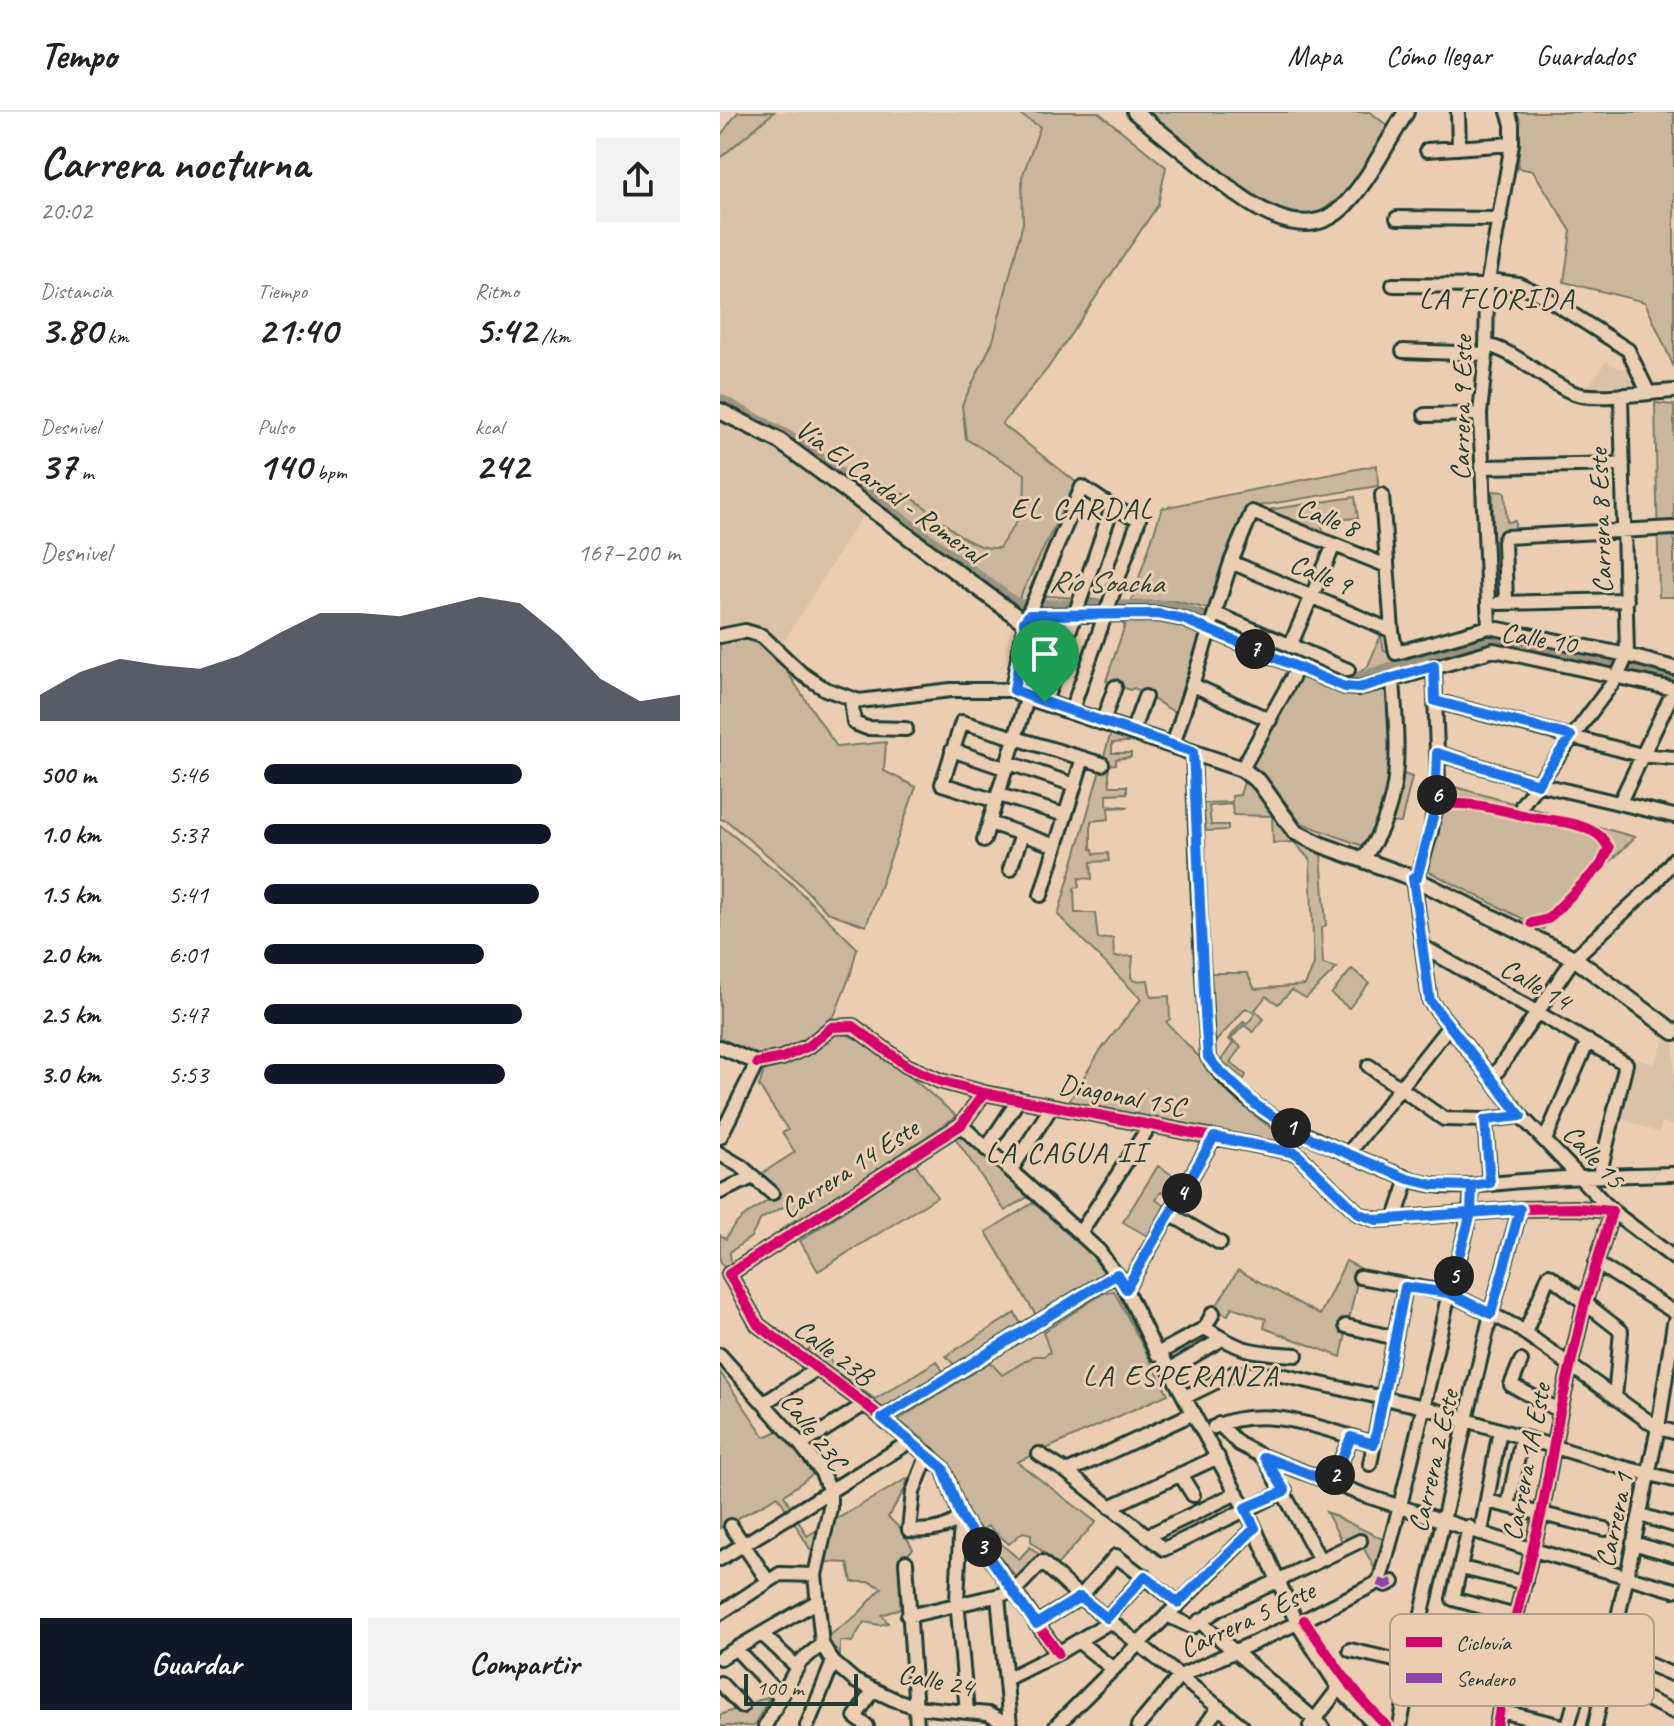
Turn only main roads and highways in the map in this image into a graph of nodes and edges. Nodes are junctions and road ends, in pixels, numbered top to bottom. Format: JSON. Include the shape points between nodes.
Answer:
{"nodes":[{"id":1,"x":1135,"y":112,"type":"edge"},
{"id":2,"x":1406,"y":112,"type":"edge"},
{"id":3,"x":720,"y":411,"type":"edge"},
{"id":4,"x":1674,"y":1032,"type":"edge"}],
"edges":[{"from":1,"to":2,"type":"main road","via":[[1252,206],[1295,222],[1320,220],[1344,206]]},
{"from":3,"to":4,"type":"main road","name":"Vía El Cardal - Romeral","via":[[778,440],[1027,616],[1021,693],[1242,769],[1260,783],[1295,832],[1413,878],[1574,958]]}]}
